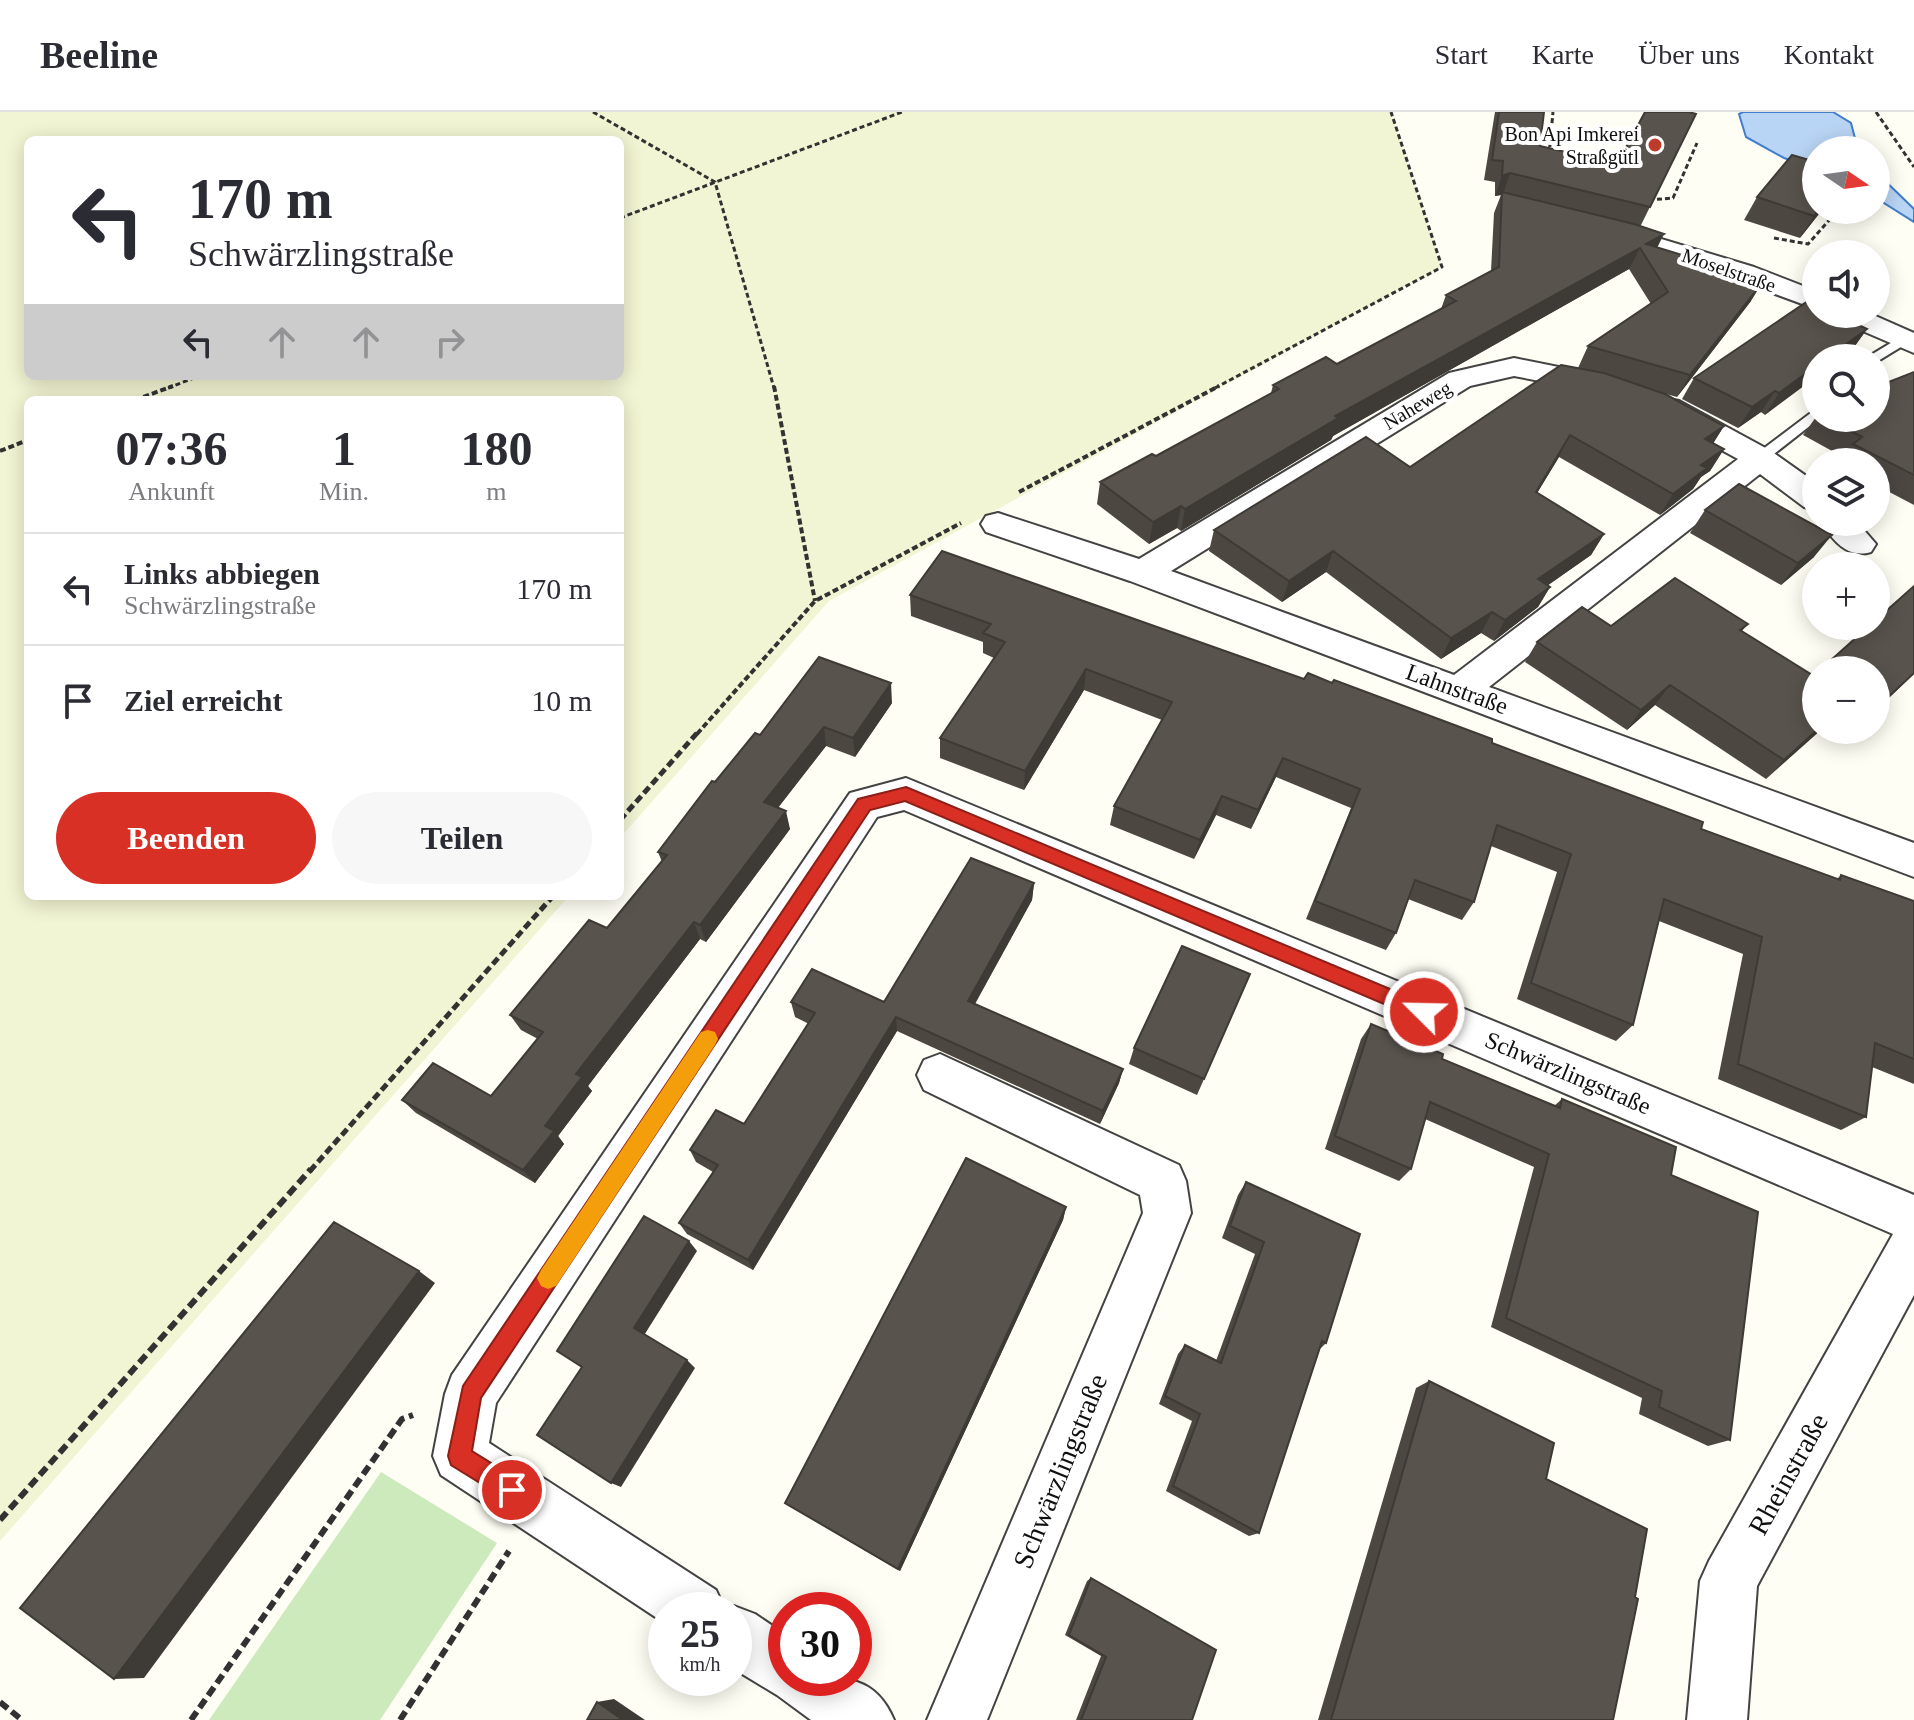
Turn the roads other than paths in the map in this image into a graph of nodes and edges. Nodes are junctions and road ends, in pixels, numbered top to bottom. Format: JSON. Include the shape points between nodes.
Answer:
{"nodes":[{"id":1,"x":1575,"y":223,"type":"edge"},
{"id":2,"x":1802,"y":296,"type":"edge"},
{"id":3,"x":1878,"y":328,"type":"edge"},
{"id":4,"x":1909,"y":342,"type":"edge"},
{"id":5,"x":1890,"y":350,"type":"edge"},
{"id":6,"x":1802,"y":425,"type":"edge"},
{"id":7,"x":1760,"y":458,"type":"junction"},
{"id":8,"x":1802,"y":489,"type":"edge"},
{"id":9,"x":992,"y":513,"type":"road end"},
{"id":10,"x":1142,"y":573,"type":"junction"},
{"id":11,"x":1460,"y":690,"type":"junction"},
{"id":12,"x":1914,"y":860,"type":"edge"},
{"id":13,"x":940,"y":1075,"type":"dead end"},
{"id":14,"x":1914,"y":1219,"type":"edge"},
{"id":15,"x":1914,"y":1245,"type":"edge"},
{"id":16,"x":669,"y":1592,"type":"edge"},
{"id":17,"x":827,"y":1696,"type":"edge"},
{"id":18,"x":864,"y":1720,"type":"edge"},
{"id":19,"x":957,"y":1720,"type":"edge"},
{"id":20,"x":1717,"y":1720,"type":"edge"}],
"edges":[{"from":1,"to":2,"type":"street","name":"Moselstraße","via":[[1633,237]]},
{"from":3,"to":4,"type":"street"},
{"from":4,"to":5,"type":"lane"},
{"from":6,"to":7,"type":"lane"},
{"from":7,"to":8,"type":"street","name":"Naheweg"},
{"from":7,"to":10,"type":"street","name":"Naheweg","via":[[1665,406],[1601,384],[1514,367],[1460,379]]},
{"from":7,"to":11,"type":"street"},
{"from":9,"to":10,"type":"street","name":"Lahnstraße"},
{"from":10,"to":11,"type":"street","name":"Lahnstraße"},
{"from":11,"to":12,"type":"street","name":"Lahnstraße"},
{"from":13,"to":19,"type":"street","name":"Schwärzlingstraße","via":[[1162,1181],[1167,1213]]},
{"from":14,"to":16,"type":"street","name":"Schwärzlingstraße","via":[[906,794],[864,804],[471,1394],[460,1456]]},
{"from":15,"to":20,"type":"street","name":"Rheinstraße","via":[[1729,1581]]},
{"from":17,"to":18,"type":"street"}]}
